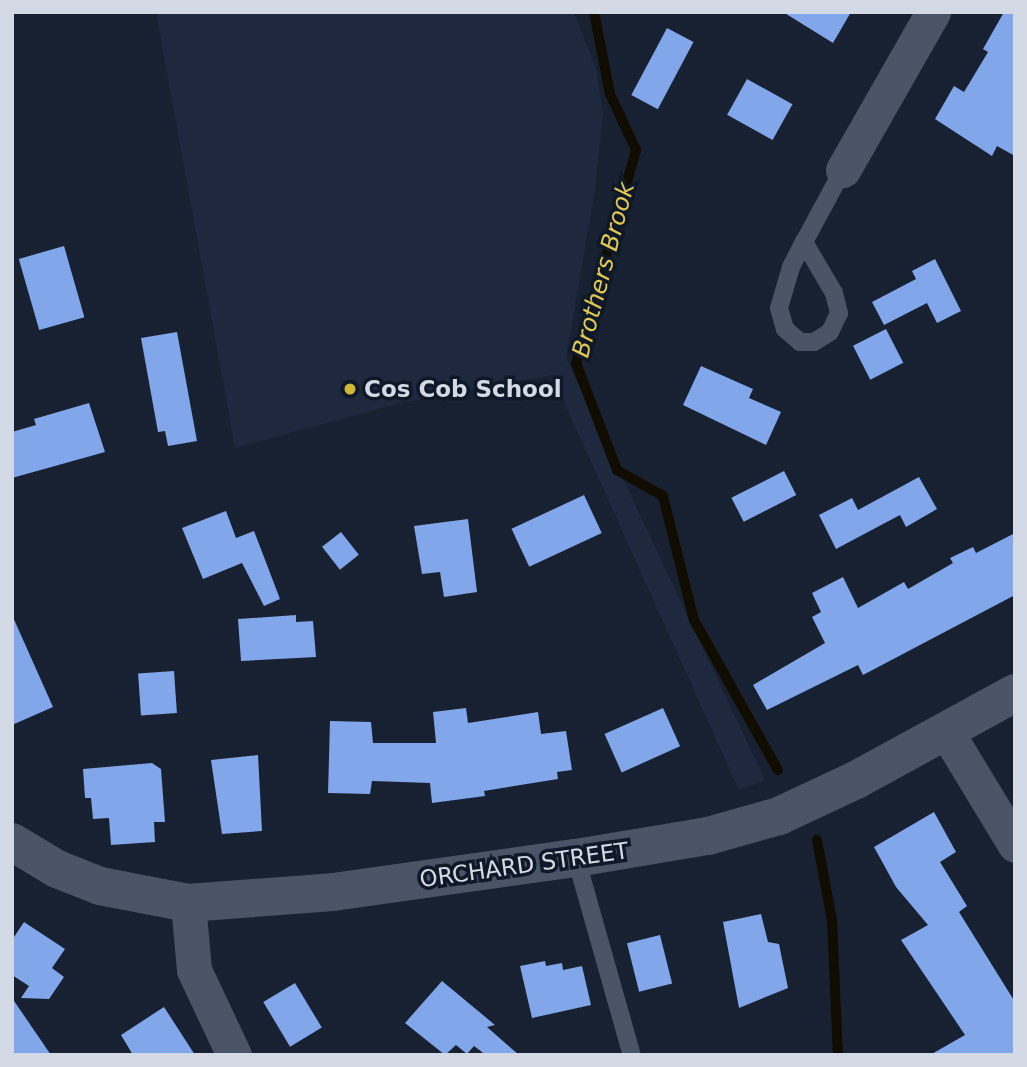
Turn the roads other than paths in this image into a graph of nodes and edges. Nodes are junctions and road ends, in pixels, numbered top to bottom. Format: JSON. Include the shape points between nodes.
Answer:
{"nodes":[{"id":1,"x":933,"y":12,"type":"edge"},
{"id":2,"x":842,"y":170,"type":"joint"},
{"id":3,"x":804,"y":242,"type":"junction"},
{"id":4,"x":1015,"y":693,"type":"edge"},
{"id":5,"x":946,"y":731,"type":"junction"},
{"id":6,"x":12,"y":842,"type":"edge"},
{"id":7,"x":1015,"y":845,"type":"edge"},
{"id":8,"x":576,"y":858,"type":"junction"},
{"id":9,"x":188,"y":903,"type":"junction"},
{"id":10,"x":631,"y":1054,"type":"edge"},
{"id":11,"x":234,"y":1055,"type":"edge"}],
"edges":[{"from":1,"to":2,"type":"street"},
{"from":2,"to":3,"type":"lane"},
{"from":3,"to":3,"type":"lane","via":[[779,308],[785,329],[800,342],[814,342],[830,332],[839,313],[834,293]]},
{"from":4,"to":5,"type":"street","name":"ORCHARD STREET"},
{"from":5,"to":7,"type":"street"},
{"from":5,"to":8,"type":"street","name":"ORCHARD STREET","via":[[779,816],[708,836]]},
{"from":6,"to":9,"type":"street","name":"ORCHARD STREET","via":[[57,869],[100,886]]},
{"from":8,"to":9,"type":"street","name":"ORCHARD STREET","via":[[333,892]]},
{"from":8,"to":10,"type":"lane"},
{"from":9,"to":11,"type":"street","via":[[194,970]]}]}
